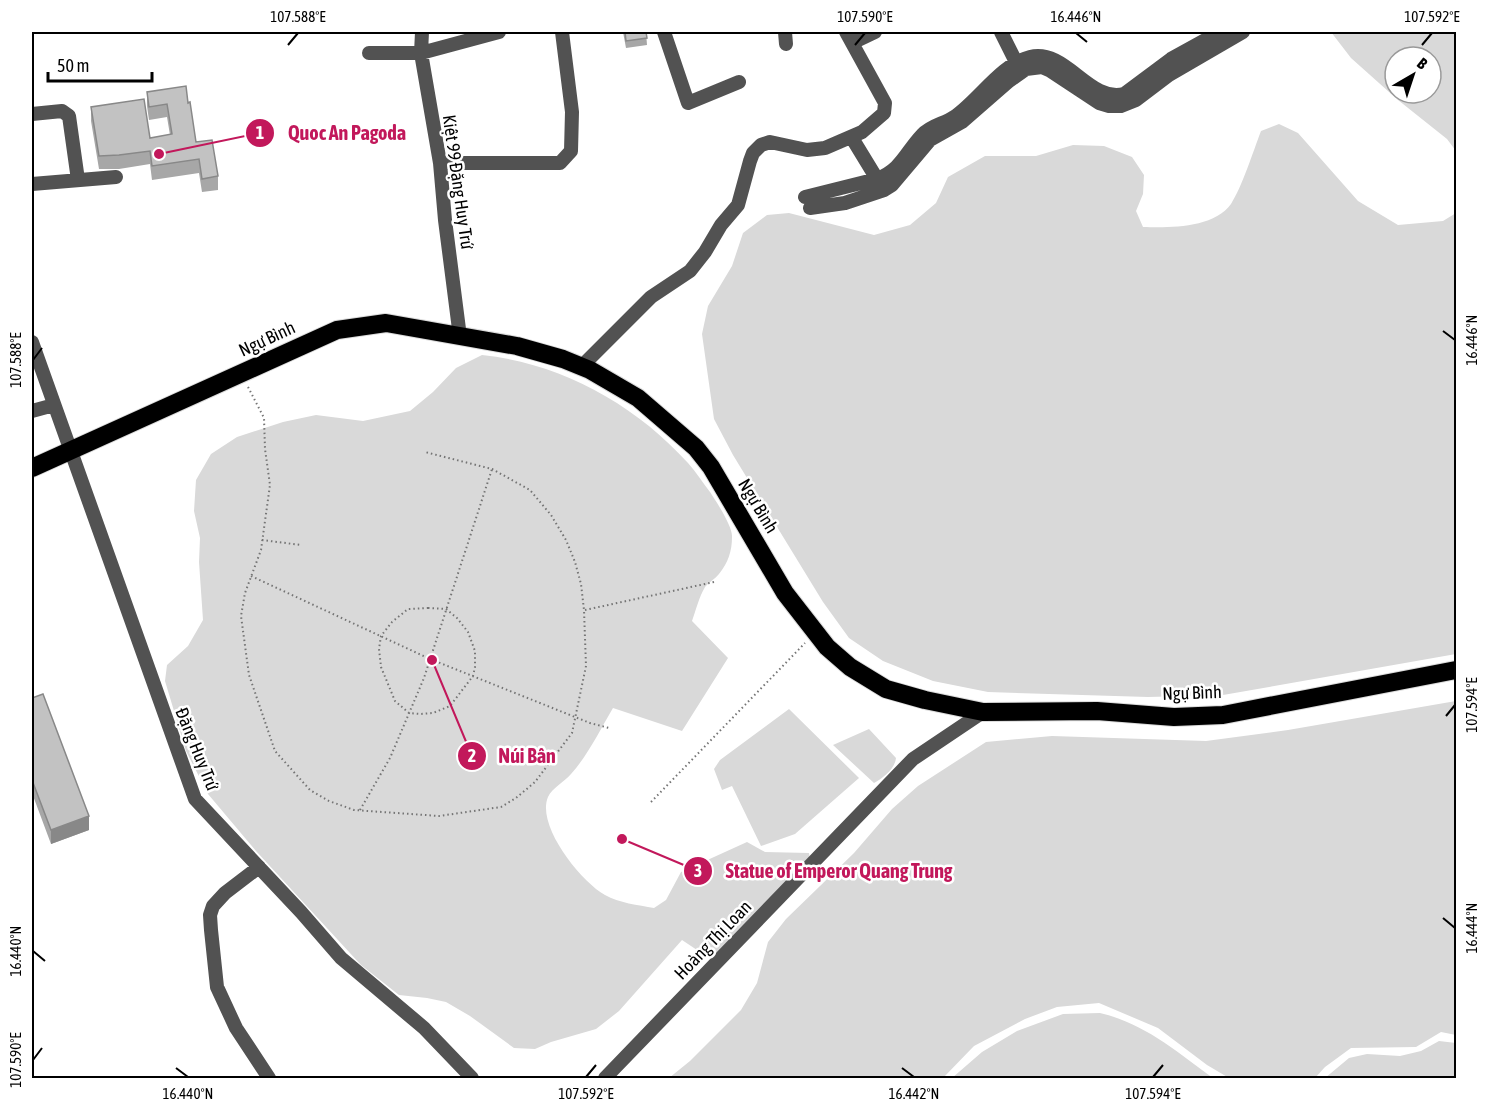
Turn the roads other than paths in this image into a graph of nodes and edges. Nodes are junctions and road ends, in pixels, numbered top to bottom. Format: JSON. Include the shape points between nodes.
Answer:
{"nodes":[{"id":1,"x":422,"y":32,"type":"edge"},
{"id":2,"x":499,"y":32,"type":"edge"},
{"id":3,"x":562,"y":32,"type":"edge"},
{"id":4,"x":664,"y":32,"type":"edge"},
{"id":5,"x":875,"y":32,"type":"edge"},
{"id":6,"x":1001,"y":32,"type":"edge"},
{"id":7,"x":1243,"y":32,"type":"edge"},
{"id":8,"x":849,"y":37,"type":"edge"},
{"id":9,"x":1220,"y":37,"type":"edge"},
{"id":10,"x":369,"y":53,"type":"dead end"},
{"id":11,"x":421,"y":53,"type":"junction"},
{"id":12,"x":1019,"y":67,"type":"junction"},
{"id":13,"x":739,"y":82,"type":"dead end"},
{"id":14,"x":32,"y":114,"type":"edge"},
{"id":15,"x":852,"y":138,"type":"junction"},
{"id":16,"x":440,"y":163,"type":"junction"},
{"id":17,"x":116,"y":177,"type":"dead end"},
{"id":18,"x":78,"y":180,"type":"junction"},
{"id":19,"x":32,"y":184,"type":"edge"},
{"id":20,"x":880,"y":184,"type":"junction"},
{"id":21,"x":807,"y":202,"type":"dead end"},
{"id":22,"x":460,"y":337,"type":"junction"},
{"id":23,"x":32,"y":342,"type":"edge"},
{"id":24,"x":581,"y":367,"type":"junction"},
{"id":25,"x":54,"y":405,"type":"junction"},
{"id":26,"x":32,"y":411,"type":"edge"},
{"id":27,"x":70,"y":452,"type":"junction"},
{"id":28,"x":32,"y":468,"type":"edge"},
{"id":29,"x":1456,"y":670,"type":"edge"},
{"id":30,"x":983,"y":712,"type":"junction"},
{"id":31,"x":259,"y":867,"type":"junction"},
{"id":32,"x":269,"y":1078,"type":"edge"},
{"id":33,"x":472,"y":1078,"type":"edge"},
{"id":34,"x":605,"y":1078,"type":"edge"}],
"edges":[{"from":1,"to":11,"type":"street","name":"Kiệt 99 Đặng Huy Trứ"},
{"from":2,"to":11,"type":"street"},
{"from":3,"to":16,"type":"street","via":[[572,112],[571,151],[560,163]]},
{"from":4,"to":13,"type":"street","via":[[688,103]]},
{"from":5,"to":8,"type":"street"},
{"from":6,"to":12,"type":"street"},
{"from":7,"to":9,"type":"street"},
{"from":8,"to":15,"type":"street","via":[[886,108]]},
{"from":9,"to":12,"type":"street","via":[[1171,59],[1124,94],[1112,96],[1049,58],[1033,56]]},
{"from":10,"to":11,"type":"street"},
{"from":11,"to":16,"type":"street","name":"Kiệt 99 Đặng Huy Trứ"},
{"from":12,"to":20,"type":"street","via":[[954,117],[927,130]]},
{"from":14,"to":18,"type":"street","via":[[62,111],[69,116]]},
{"from":15,"to":20,"type":"street"},
{"from":15,"to":24,"type":"street","via":[[807,150],[770,142],[761,145],[750,160],[738,205],[690,271],[651,297]]},
{"from":16,"to":22,"type":"street","name":"Kiệt 99 Đặng Huy Trứ"},
{"from":17,"to":18,"type":"street"},
{"from":18,"to":19,"type":"street"},
{"from":20,"to":21,"type":"street","via":[[845,203]]},
{"from":22,"to":24,"type":"highway","name":"Ngự Bình","via":[[517,346]]},
{"from":22,"to":27,"type":"highway","name":"Ngự Bình","via":[[386,323],[337,330]]},
{"from":23,"to":25,"type":"street","name":"Đặng Huy Trứ"},
{"from":24,"to":30,"type":"highway","name":"Ngự Bình","via":[[638,398],[696,448],[785,593],[827,647],[850,667],[886,689]]},
{"from":25,"to":26,"type":"street"},
{"from":25,"to":27,"type":"street","name":"Đặng Huy Trứ"},
{"from":27,"to":28,"type":"highway","name":"Ngự Bình"},
{"from":27,"to":31,"type":"street","name":"Đặng Huy Trứ","via":[[195,799]]},
{"from":29,"to":30,"type":"highway","name":"Ngự Bình","via":[[1223,715]]},
{"from":30,"to":34,"type":"street","name":"Hoàng Thị Loan","via":[[913,759]]},
{"from":31,"to":32,"type":"street","via":[[225,893],[210,915],[217,987]]},
{"from":31,"to":33,"type":"street","name":"Đặng Huy Trứ","via":[[341,958],[424,1028]]}]}
